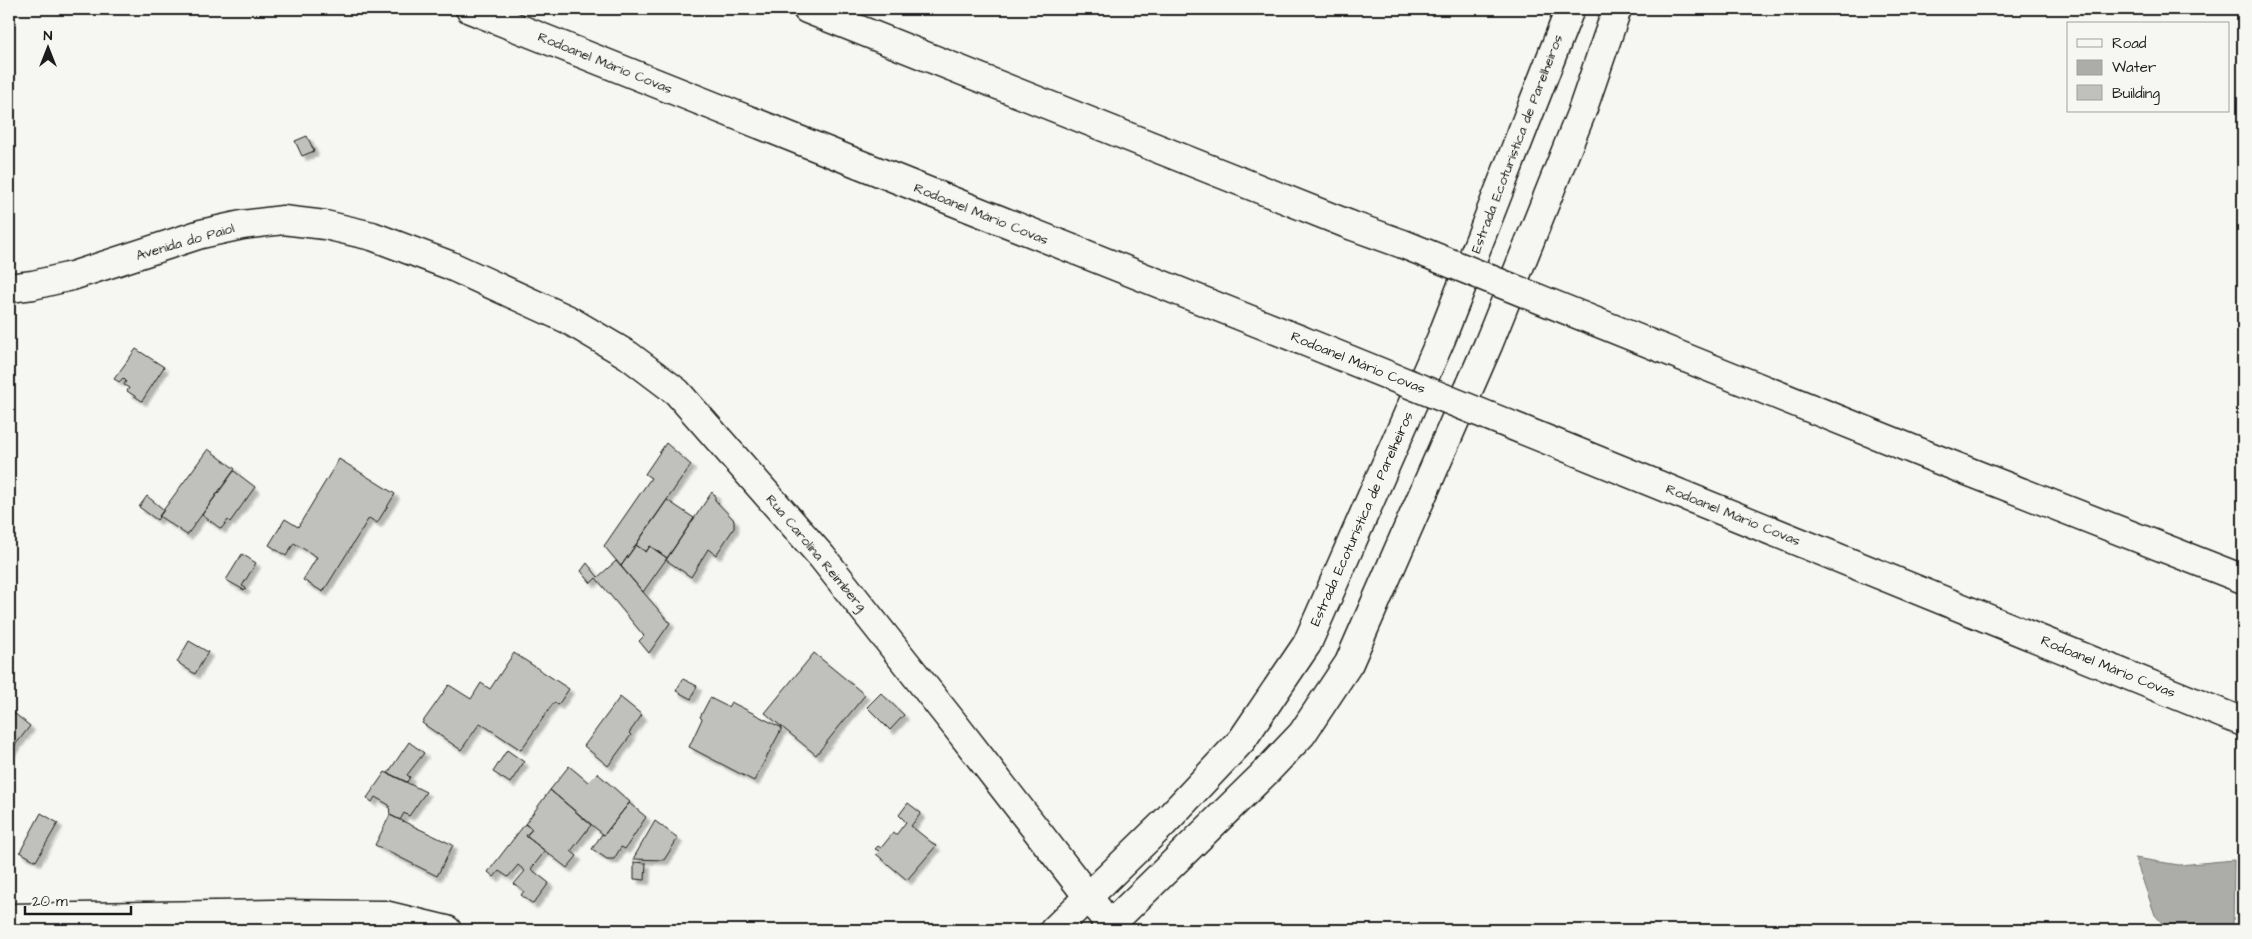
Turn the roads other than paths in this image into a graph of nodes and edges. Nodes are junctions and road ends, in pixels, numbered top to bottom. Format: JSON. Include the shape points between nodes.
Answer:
{"nodes":[{"id":1,"x":470,"y":9,"type":"edge"},
{"id":2,"x":807,"y":9,"type":"edge"},
{"id":3,"x":1570,"y":9,"type":"edge"},
{"id":4,"x":1617,"y":9,"type":"edge"},
{"id":5,"x":449,"y":265,"type":"joint"},
{"id":6,"x":9,"y":288,"type":"edge"},
{"id":7,"x":2243,"y":579,"type":"edge"},
{"id":8,"x":2243,"y":722,"type":"edge"},
{"id":9,"x":1088,"y":898,"type":"junction"},
{"id":10,"x":9,"y":918,"type":"edge"},
{"id":11,"x":1108,"y":928,"type":"edge"},
{"id":12,"x":447,"y":930,"type":"edge"},
{"id":13,"x":1054,"y":930,"type":"edge"}],
"edges":[{"from":1,"to":8,"type":"main road","name":"Rodoanel Mário Covas","bridge":true,"via":[[1301,340]]},
{"from":2,"to":7,"type":"main road","bridge":true},
{"from":3,"to":9,"type":"main road","name":"Estrada Ecoturistica de Parelheiros","via":[[1441,339],[1307,644],[1242,740]]},
{"from":4,"to":11,"type":"main road","via":[[1582,111],[1488,345],[1349,663],[1302,734]]},
{"from":5,"to":6,"type":"main road","name":"Avenida do Paiol","via":[[372,236],[325,225],[283,220],[201,234],[72,276]]},
{"from":5,"to":9,"type":"main road","name":"Rua Carolina Reimberg","via":[[567,319],[628,355],[677,392],[822,557]]},
{"from":9,"to":11,"type":"main road","name":"Rua Carolina Reimberg"},
{"from":9,"to":13,"type":"main road","name":"Estrada Ecoturistica de Parelheiros"},
{"from":10,"to":12,"type":"main road","via":[[385,915]]}]}
